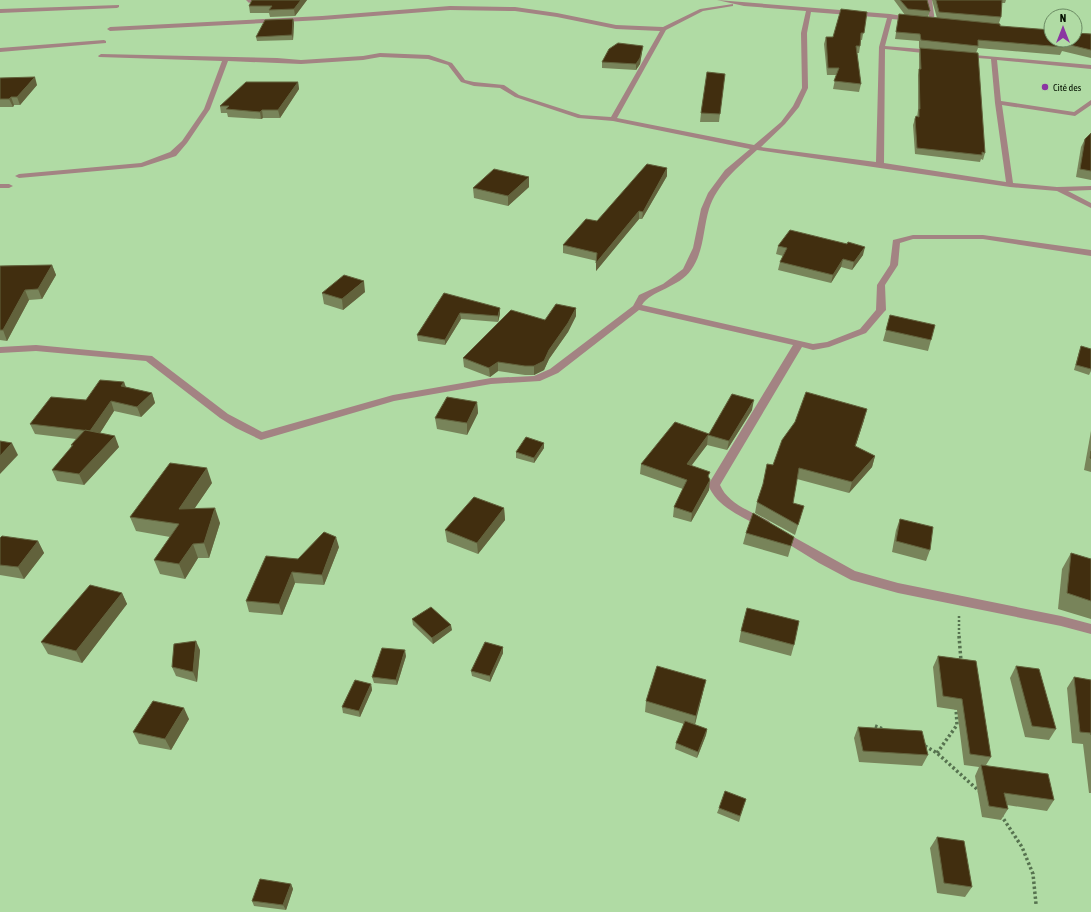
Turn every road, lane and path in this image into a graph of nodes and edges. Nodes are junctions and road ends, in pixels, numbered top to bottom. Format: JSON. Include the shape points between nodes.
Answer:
{"nodes":[{"id":1,"x":720,"y":0,"type":"edge"},
{"id":2,"x":929,"y":0,"type":"edge"},
{"id":3,"x":744,"y":2,"type":"edge"},
{"id":4,"x":117,"y":6,"type":"dead end"},
{"id":5,"x":809,"y":10,"type":"junction"},
{"id":6,"x":0,"y":12,"type":"edge"},
{"id":7,"x":890,"y":16,"type":"junction"},
{"id":8,"x":918,"y":20,"type":"edge"},
{"id":9,"x":925,"y":20,"type":"edge"},
{"id":10,"x":933,"y":21,"type":"junction"},
{"id":11,"x":940,"y":22,"type":"edge"},
{"id":12,"x":110,"y":28,"type":"dead end"},
{"id":13,"x":664,"y":29,"type":"junction"},
{"id":14,"x":104,"y":42,"type":"dead end"},
{"id":15,"x":882,"y":46,"type":"junction"},
{"id":16,"x":0,"y":50,"type":"edge"},
{"id":17,"x":941,"y":52,"type":"edge"},
{"id":18,"x":956,"y":54,"type":"edge"},
{"id":19,"x":101,"y":56,"type":"dead end"},
{"id":20,"x":994,"y":58,"type":"junction"},
{"id":21,"x":226,"y":59,"type":"junction"},
{"id":22,"x":1091,"y":67,"type":"edge"},
{"id":23,"x":1091,"y":102,"type":"edge"},
{"id":24,"x":998,"y":103,"type":"junction"},
{"id":25,"x":613,"y":119,"type":"junction"},
{"id":26,"x":756,"y":148,"type":"junction"},
{"id":27,"x":880,"y":165,"type":"junction"},
{"id":28,"x":19,"y":176,"type":"dead end"},
{"id":29,"x":1010,"y":185,"type":"junction"},
{"id":30,"x":0,"y":186,"type":"edge"},
{"id":31,"x":9,"y":186,"type":"dead end"},
{"id":32,"x":1091,"y":188,"type":"edge"},
{"id":33,"x":1057,"y":189,"type":"junction"},
{"id":34,"x":1091,"y":206,"type":"edge"},
{"id":35,"x":1091,"y":253,"type":"edge"},
{"id":36,"x":637,"y":307,"type":"junction"},
{"id":37,"x":799,"y":343,"type":"junction"},
{"id":38,"x":0,"y":350,"type":"edge"},
{"id":39,"x":964,"y":601,"type":"junction"},
{"id":40,"x":1091,"y":629,"type":"edge"},
{"id":41,"x":961,"y":665,"type":"edge"},
{"id":42,"x":956,"y":701,"type":"edge"},
{"id":43,"x":875,"y":726,"type":"dead end"},
{"id":44,"x":890,"y":732,"type":"edge"},
{"id":45,"x":918,"y":743,"type":"edge"},
{"id":46,"x":937,"y":753,"type":"junction"},
{"id":47,"x":983,"y":794,"type":"edge"},
{"id":48,"x":998,"y":810,"type":"edge"},
{"id":49,"x":1036,"y":904,"type":"dead end"}],
"edges":[{"from":1,"to":3,"type":"street"},
{"from":2,"to":10,"type":"street"},
{"from":3,"to":5,"type":"street"},
{"from":3,"to":13,"type":"street","via":[[702,10]]},
{"from":4,"to":6,"type":"street"},
{"from":5,"to":7,"type":"street"},
{"from":5,"to":26,"type":"street","via":[[804,33],[805,88],[796,107],[783,123]]},
{"from":7,"to":8,"type":"street"},
{"from":7,"to":15,"type":"street"},
{"from":9,"to":10,"type":"street"},
{"from":10,"to":11,"type":"street"},
{"from":12,"to":13,"type":"street","via":[[315,19],[450,8],[516,7],[616,27]]},
{"from":13,"to":25,"type":"street"},
{"from":14,"to":16,"type":"street"},
{"from":15,"to":17,"type":"street"},
{"from":15,"to":27,"type":"street"},
{"from":18,"to":20,"type":"street"},
{"from":19,"to":21,"type":"street"},
{"from":20,"to":22,"type":"street"},
{"from":20,"to":24,"type":"street"},
{"from":21,"to":25,"type":"street","via":[[301,62],[380,55],[429,56],[450,64],[463,81],[502,86],[517,96],[580,117]]},
{"from":21,"to":28,"type":"street","via":[[207,109],[185,142],[173,154],[142,165]]},
{"from":23,"to":24,"type":"street","via":[[1075,114]]},
{"from":24,"to":29,"type":"street"},
{"from":25,"to":26,"type":"street"},
{"from":26,"to":27,"type":"street"},
{"from":26,"to":36,"type":"street","via":[[728,172],[712,192],[705,209],[697,248],[687,270],[666,286],[642,297]]},
{"from":27,"to":29,"type":"street"},
{"from":29,"to":33,"type":"street"},
{"from":30,"to":31,"type":"street"},
{"from":32,"to":33,"type":"street"},
{"from":33,"to":34,"type":"street"},
{"from":35,"to":37,"type":"street","via":[[983,237],[913,237],[896,242],[894,265],[881,285],[881,310],[863,330],[829,344],[813,347]]},
{"from":36,"to":37,"type":"street"},
{"from":36,"to":38,"type":"street","via":[[554,371],[536,379],[491,381],[393,398],[261,436],[224,416],[149,358],[36,348]]},
{"from":37,"to":39,"type":"street","via":[[714,485],[716,492],[723,500],[851,574],[898,588]]},
{"from":39,"to":40,"type":"street"},
{"from":39,"to":41,"type":"path","via":[[960,604],[958,622]]},
{"from":42,"to":46,"type":"path","via":[[957,725]]},
{"from":43,"to":44,"type":"path"},
{"from":45,"to":46,"type":"path"},
{"from":46,"to":47,"type":"path"},
{"from":48,"to":49,"type":"path","via":[[1022,847],[1033,874]]}]}
